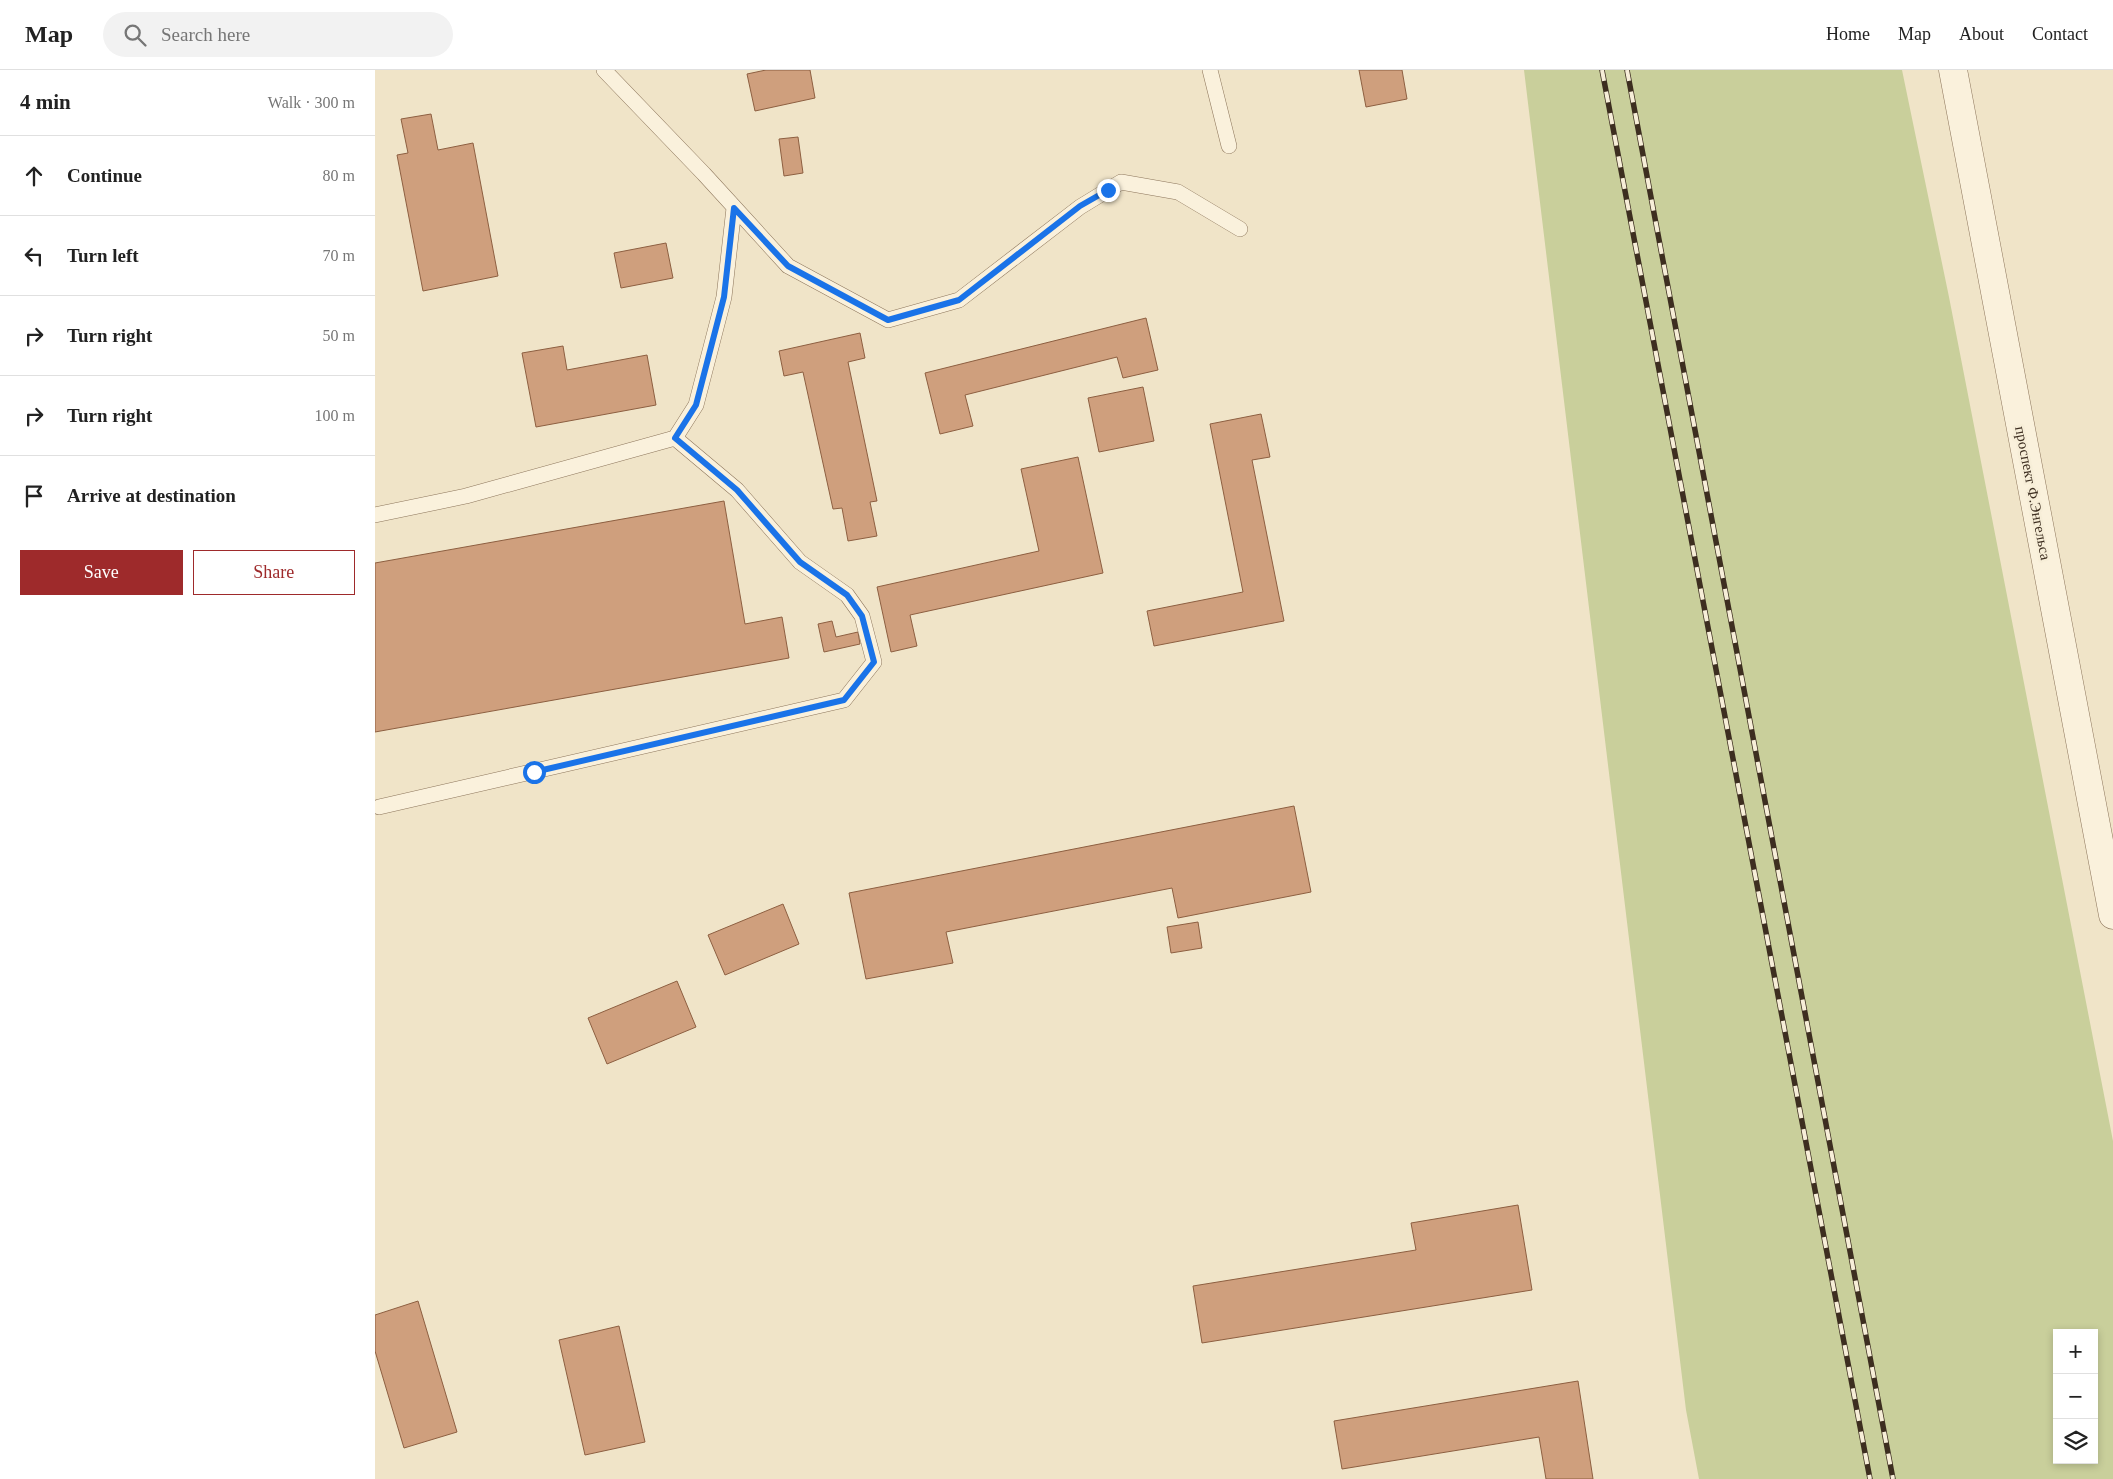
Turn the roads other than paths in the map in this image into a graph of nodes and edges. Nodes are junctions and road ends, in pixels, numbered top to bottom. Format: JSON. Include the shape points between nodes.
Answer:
{"nodes":[{"id":1,"x":604,"y":70,"type":"edge"},
{"id":2,"x":1210,"y":70,"type":"edge"},
{"id":3,"x":1953,"y":70,"type":"edge"},
{"id":4,"x":1229,"y":146,"type":"dead end"},
{"id":5,"x":734,"y":208,"type":"junction"},
{"id":6,"x":1240,"y":230,"type":"dead end"},
{"id":7,"x":675,"y":438,"type":"junction"},
{"id":8,"x":375,"y":515,"type":"edge"},
{"id":9,"x":379,"y":808,"type":"dead end"},
{"id":10,"x":2113,"y":915,"type":"edge"}],
"edges":[{"from":1,"to":5,"type":"lane"},
{"from":2,"to":4,"type":"lane"},
{"from":3,"to":10,"type":"street","name":"проспект Ф.Энгельса"},
{"from":5,"to":6,"type":"lane","via":[[788,266],[888,320],[959,300],[1080,206],[1121,182],[1178,192]]},
{"from":5,"to":7,"type":"lane","via":[[724,297],[696,405]]},
{"from":7,"to":8,"type":"lane","via":[[466,496]]},
{"from":7,"to":9,"type":"lane","via":[[737,490],[800,562],[847,595],[862,616],[874,662],[844,700]]}]}
